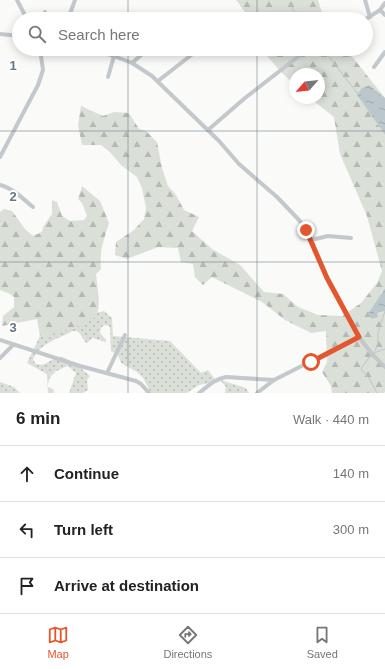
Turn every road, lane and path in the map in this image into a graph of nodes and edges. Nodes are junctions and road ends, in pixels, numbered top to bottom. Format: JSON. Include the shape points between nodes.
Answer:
{"nodes":[{"id":1,"x":17,"y":0,"type":"edge"},
{"id":2,"x":75,"y":0,"type":"edge"},
{"id":3,"x":365,"y":0,"type":"edge"},
{"id":4,"x":385,"y":3,"type":"edge"},
{"id":5,"x":380,"y":10,"type":"junction"},
{"id":6,"x":23,"y":12,"type":"edge"},
{"id":7,"x":71,"y":12,"type":"edge"},
{"id":8,"x":369,"y":12,"type":"edge"},
{"id":9,"x":373,"y":15,"type":"edge"},
{"id":10,"x":385,"y":15,"type":"edge"},
{"id":11,"x":0,"y":34,"type":"edge"},
{"id":12,"x":12,"y":35,"type":"edge"},
{"id":13,"x":385,"y":52,"type":"edge"},
{"id":14,"x":41,"y":56,"type":"edge"},
{"id":15,"x":114,"y":56,"type":"joint"},
{"id":16,"x":140,"y":56,"type":"edge"},
{"id":17,"x":190,"y":56,"type":"edge"},
{"id":18,"x":299,"y":56,"type":"edge"},
{"id":19,"x":132,"y":63,"type":"junction"},
{"id":20,"x":374,"y":67,"type":"dead end"},
{"id":21,"x":108,"y":77,"type":"dead end"},
{"id":22,"x":158,"y":81,"type":"junction"},
{"id":23,"x":208,"y":130,"type":"junction"},
{"id":24,"x":0,"y":156,"type":"edge"},
{"id":25,"x":0,"y":185,"type":"edge"},
{"id":26,"x":33,"y":207,"type":"dead end"},
{"id":27,"x":351,"y":238,"type":"dead end"},
{"id":28,"x":311,"y":240,"type":"junction"},
{"id":29,"x":125,"y":335,"type":"dead end"},
{"id":30,"x":359,"y":337,"type":"junction"},
{"id":31,"x":0,"y":340,"type":"edge"},
{"id":32,"x":13,"y":345,"type":"junction"},
{"id":33,"x":0,"y":358,"type":"edge"},
{"id":34,"x":385,"y":367,"type":"edge"},
{"id":35,"x":107,"y":373,"type":"junction"},
{"id":36,"x":274,"y":380,"type":"junction"},
{"id":37,"x":149,"y":393,"type":"edge"},
{"id":38,"x":199,"y":393,"type":"edge"},
{"id":39,"x":257,"y":393,"type":"edge"}],
"edges":[{"from":1,"to":6,"type":"street"},
{"from":2,"to":7,"type":"street"},
{"from":3,"to":8,"type":"street"},
{"from":4,"to":5,"type":"street"},
{"from":5,"to":9,"type":"street"},
{"from":5,"to":10,"type":"street"},
{"from":11,"to":12,"type":"street"},
{"from":13,"to":20,"type":"street"},
{"from":14,"to":24,"type":"street","via":[[43,70],[38,85]]},
{"from":15,"to":19,"type":"street"},
{"from":15,"to":21,"type":"street"},
{"from":16,"to":19,"type":"street"},
{"from":17,"to":22,"type":"street"},
{"from":18,"to":23,"type":"street"},
{"from":19,"to":22,"type":"street"},
{"from":22,"to":23,"type":"street"},
{"from":23,"to":28,"type":"street","via":[[239,164],[299,220]]},
{"from":25,"to":26,"type":"street","via":[[14,191]]},
{"from":27,"to":28,"type":"street","via":[[328,236]]},
{"from":28,"to":30,"type":"street","via":[[327,278]]},
{"from":29,"to":35,"type":"street"},
{"from":30,"to":34,"type":"street"},
{"from":30,"to":36,"type":"street"},
{"from":31,"to":32,"type":"street"},
{"from":32,"to":33,"type":"street"},
{"from":32,"to":35,"type":"street"},
{"from":35,"to":37,"type":"street","via":[[136,381]]},
{"from":36,"to":38,"type":"street","via":[[219,378]]},
{"from":36,"to":39,"type":"street"}]}
